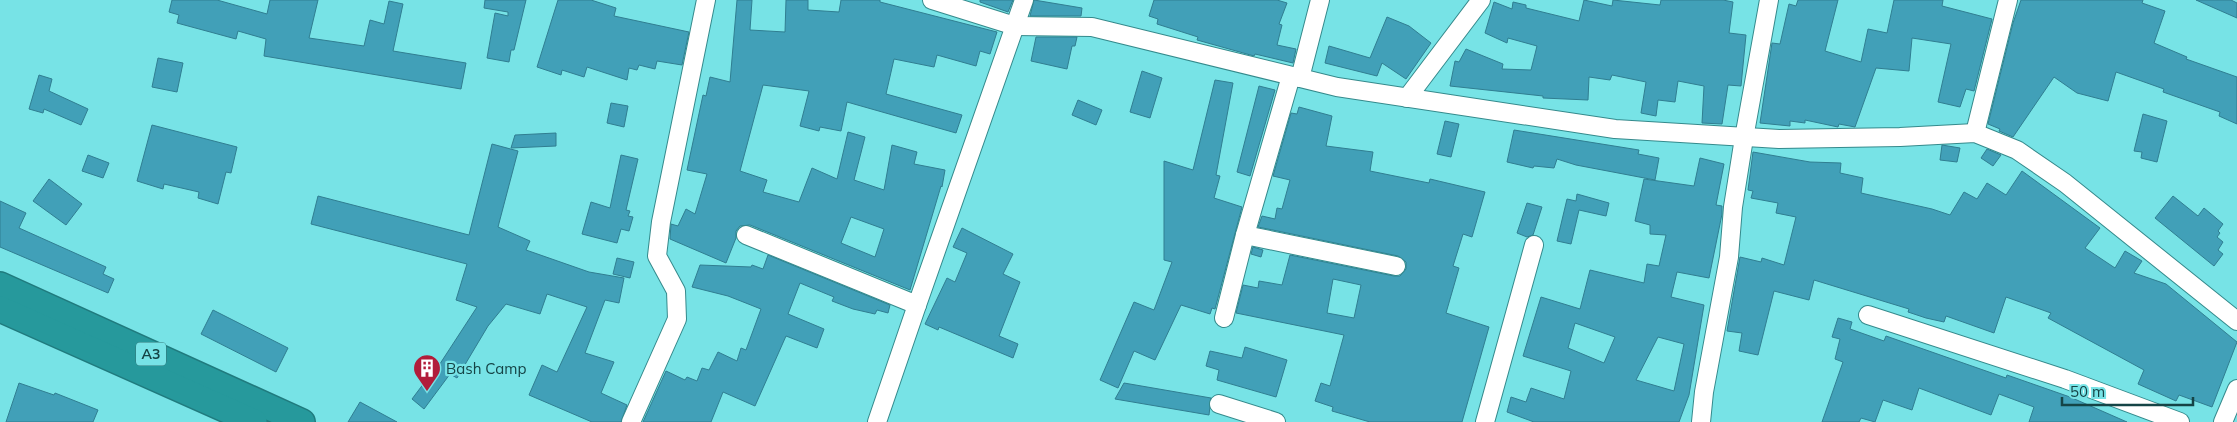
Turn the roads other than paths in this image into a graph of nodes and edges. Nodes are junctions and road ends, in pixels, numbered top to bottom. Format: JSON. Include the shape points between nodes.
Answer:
{"nodes":[{"id":1,"x":706,"y":0,"type":"edge"},
{"id":2,"x":932,"y":0,"type":"edge"},
{"id":3,"x":1024,"y":0,"type":"edge"},
{"id":4,"x":1320,"y":0,"type":"edge"},
{"id":5,"x":1481,"y":0,"type":"edge"},
{"id":6,"x":1769,"y":0,"type":"edge"},
{"id":7,"x":2008,"y":0,"type":"edge"},
{"id":8,"x":1015,"y":26,"type":"junction"},
{"id":9,"x":1295,"y":77,"type":"junction"},
{"id":10,"x":1408,"y":98,"type":"junction"},
{"id":11,"x":1975,"y":133,"type":"junction"},
{"id":12,"x":1744,"y":138,"type":"junction"},
{"id":13,"x":746,"y":235,"type":"dead end"},
{"id":14,"x":1245,"y":235,"type":"junction"},
{"id":15,"x":1534,"y":245,"type":"dead end"},
{"id":16,"x":1396,"y":266,"type":"dead end"},
{"id":17,"x":0,"y":285,"type":"edge"},
{"id":18,"x":918,"y":305,"type":"junction"},
{"id":19,"x":0,"y":309,"type":"edge"},
{"id":20,"x":1868,"y":315,"type":"dead end"},
{"id":21,"x":1224,"y":318,"type":"dead end"},
{"id":22,"x":2237,"y":321,"type":"edge"},
{"id":23,"x":2237,"y":389,"type":"edge"},
{"id":24,"x":1219,"y":404,"type":"dead end"},
{"id":25,"x":254,"y":422,"type":"edge"},
{"id":26,"x":302,"y":422,"type":"edge"},
{"id":27,"x":631,"y":422,"type":"edge"},
{"id":28,"x":877,"y":422,"type":"edge"},
{"id":29,"x":1276,"y":422,"type":"edge"},
{"id":30,"x":1485,"y":422,"type":"edge"},
{"id":31,"x":1701,"y":422,"type":"edge"},
{"id":32,"x":2180,"y":422,"type":"edge"},
{"id":33,"x":2223,"y":422,"type":"edge"}],
"edges":[{"from":1,"to":27,"type":"street","via":[[657,256],[676,291],[678,319]]},
{"from":2,"to":8,"type":"street"},
{"from":3,"to":8,"type":"street"},
{"from":4,"to":9,"type":"street"},
{"from":5,"to":10,"type":"street"},
{"from":6,"to":12,"type":"street"},
{"from":7,"to":11,"type":"street"},
{"from":8,"to":9,"type":"street","via":[[1092,27]]},
{"from":8,"to":18,"type":"street"},
{"from":9,"to":10,"type":"street"},
{"from":9,"to":14,"type":"street"},
{"from":10,"to":12,"type":"street","via":[[1615,129]]},
{"from":11,"to":12,"type":"street"},
{"from":11,"to":22,"type":"street","via":[[2017,150],[2065,183]]},
{"from":12,"to":31,"type":"street","via":[[1729,258]]},
{"from":13,"to":18,"type":"street"},
{"from":14,"to":16,"type":"street"},
{"from":14,"to":21,"type":"street"},
{"from":15,"to":30,"type":"street"},
{"from":17,"to":26,"type":"highway","number":"A3"},
{"from":18,"to":28,"type":"street"},
{"from":19,"to":25,"type":"highway","number":"A3"},
{"from":20,"to":32,"type":"street","via":[[2064,379]]},
{"from":23,"to":33,"type":"street"},
{"from":24,"to":29,"type":"street"}]}
